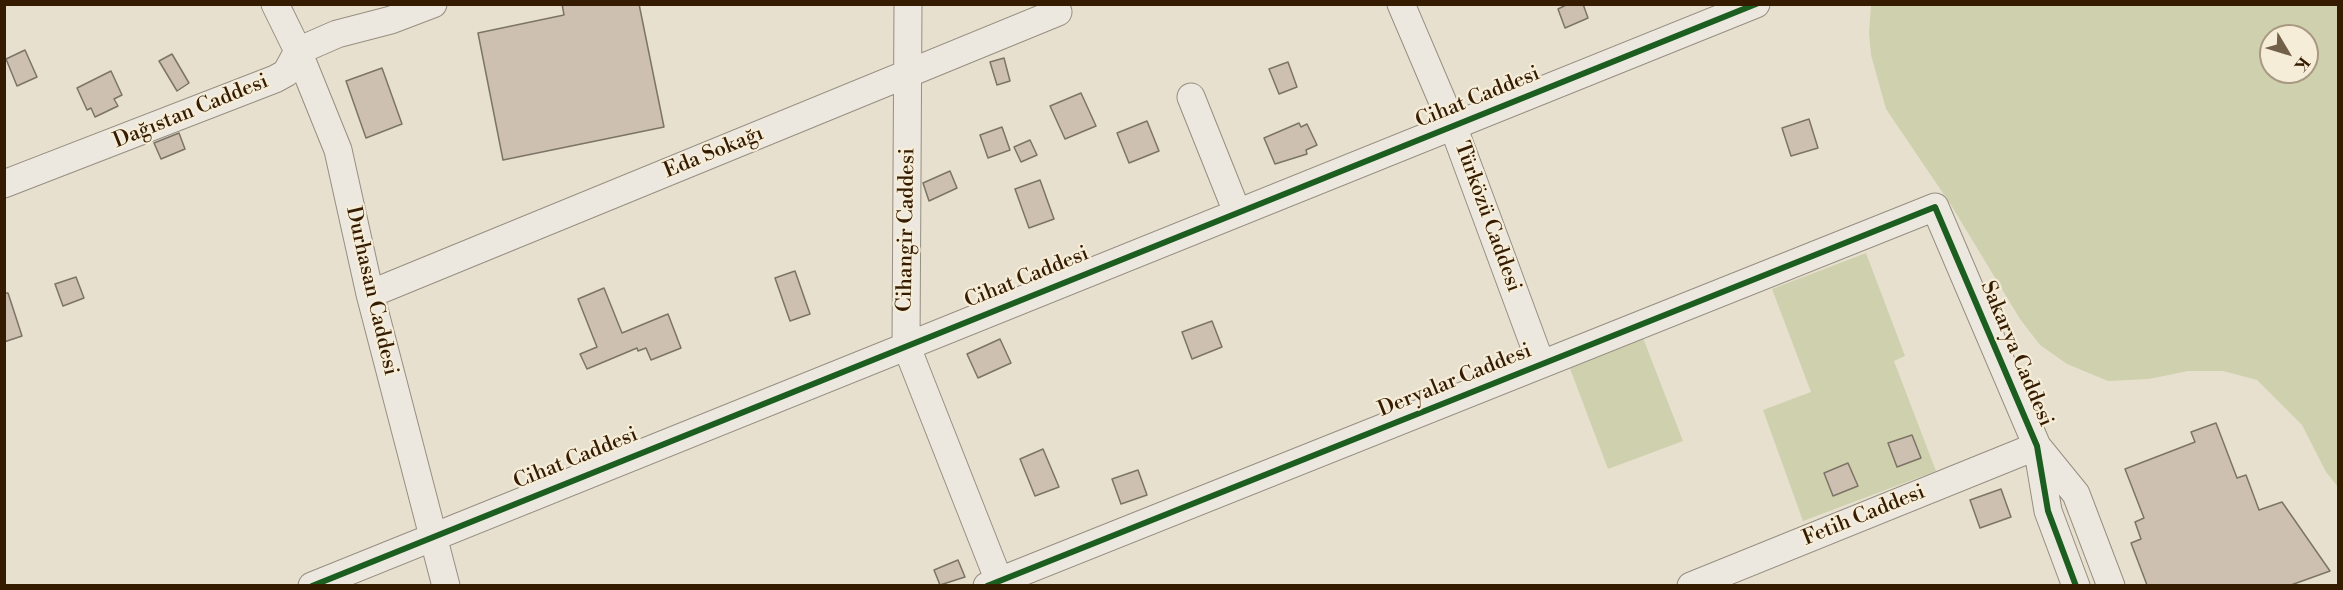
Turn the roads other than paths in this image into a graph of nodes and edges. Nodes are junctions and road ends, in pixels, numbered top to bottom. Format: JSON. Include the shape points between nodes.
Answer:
{"nodes":[{"id":1,"x":275,"y":4,"type":"edge"},
{"id":2,"x":433,"y":4,"type":"edge"},
{"id":3,"x":908,"y":4,"type":"edge"},
{"id":4,"x":1401,"y":4,"type":"edge"},
{"id":5,"x":1756,"y":4,"type":"edge"},
{"id":6,"x":1058,"y":12,"type":"dead end"},
{"id":7,"x":298,"y":51,"type":"junction"},
{"id":8,"x":908,"y":74,"type":"junction"},
{"id":9,"x":1191,"y":97,"type":"dead end"},
{"id":10,"x":1453,"y":126,"type":"junction"},
{"id":11,"x":4,"y":184,"type":"edge"},
{"id":12,"x":1935,"y":207,"type":"joint"},
{"id":13,"x":1237,"y":212,"type":"junction"},
{"id":14,"x":370,"y":294,"type":"junction"},
{"id":15,"x":906,"y":345,"type":"junction"},
{"id":16,"x":1541,"y":364,"type":"junction"},
{"id":17,"x":2037,"y":446,"type":"junction"},
{"id":18,"x":431,"y":535,"type":"junction"},
{"id":19,"x":993,"y":583,"type":"edge"},
{"id":20,"x":312,"y":585,"type":"edge"},
{"id":21,"x":446,"y":585,"type":"edge"},
{"id":22,"x":1690,"y":585,"type":"edge"},
{"id":23,"x":2076,"y":585,"type":"edge"},
{"id":24,"x":2111,"y":585,"type":"edge"}],
"edges":[{"from":1,"to":7,"type":"street","name":"Durhasan Caddesi"},
{"from":2,"to":7,"type":"street"},
{"from":3,"to":8,"type":"street","name":"Cihangir Caddesi"},
{"from":4,"to":10,"type":"street","name":"Türközü Caddesi"},
{"from":5,"to":10,"type":"street","name":"Cihat Caddesi"},
{"from":6,"to":8,"type":"street","name":"Eda Sokağı"},
{"from":7,"to":11,"type":"street","name":"Dağıstan Caddesi","via":[[286,73],[275,80]]},
{"from":7,"to":14,"type":"street","name":"Durhasan Caddesi","via":[[338,150]]},
{"from":8,"to":14,"type":"street","name":"Eda Sokağı"},
{"from":8,"to":15,"type":"street","name":"Cihangir Caddesi"},
{"from":9,"to":13,"type":"street"},
{"from":10,"to":13,"type":"street","name":"Cihat Caddesi"},
{"from":10,"to":16,"type":"street","name":"Türközü Caddesi"},
{"from":12,"to":16,"type":"street","name":"Deryalar Caddesi"},
{"from":12,"to":17,"type":"street","name":"Sakarya Caddesi"},
{"from":13,"to":15,"type":"street","name":"Cihat Caddesi"},
{"from":14,"to":18,"type":"street","name":"Durhasan Caddesi"},
{"from":15,"to":18,"type":"street","name":"Cihat Caddesi"},
{"from":15,"to":19,"type":"street","name":"Cihangir Caddesi"},
{"from":16,"to":19,"type":"street","name":"Deryalar Caddesi"},
{"from":17,"to":22,"type":"street","name":"Fetih Caddesi"},
{"from":17,"to":23,"type":"street","name":"Sakarya Caddesi","via":[[2048,511]]},
{"from":17,"to":24,"type":"street","name":"Sakarya Caddesi","via":[[2076,494]]},
{"from":18,"to":20,"type":"street","name":"Cihat Caddesi"},
{"from":18,"to":21,"type":"street","name":"Durhasan Caddesi"}]}
